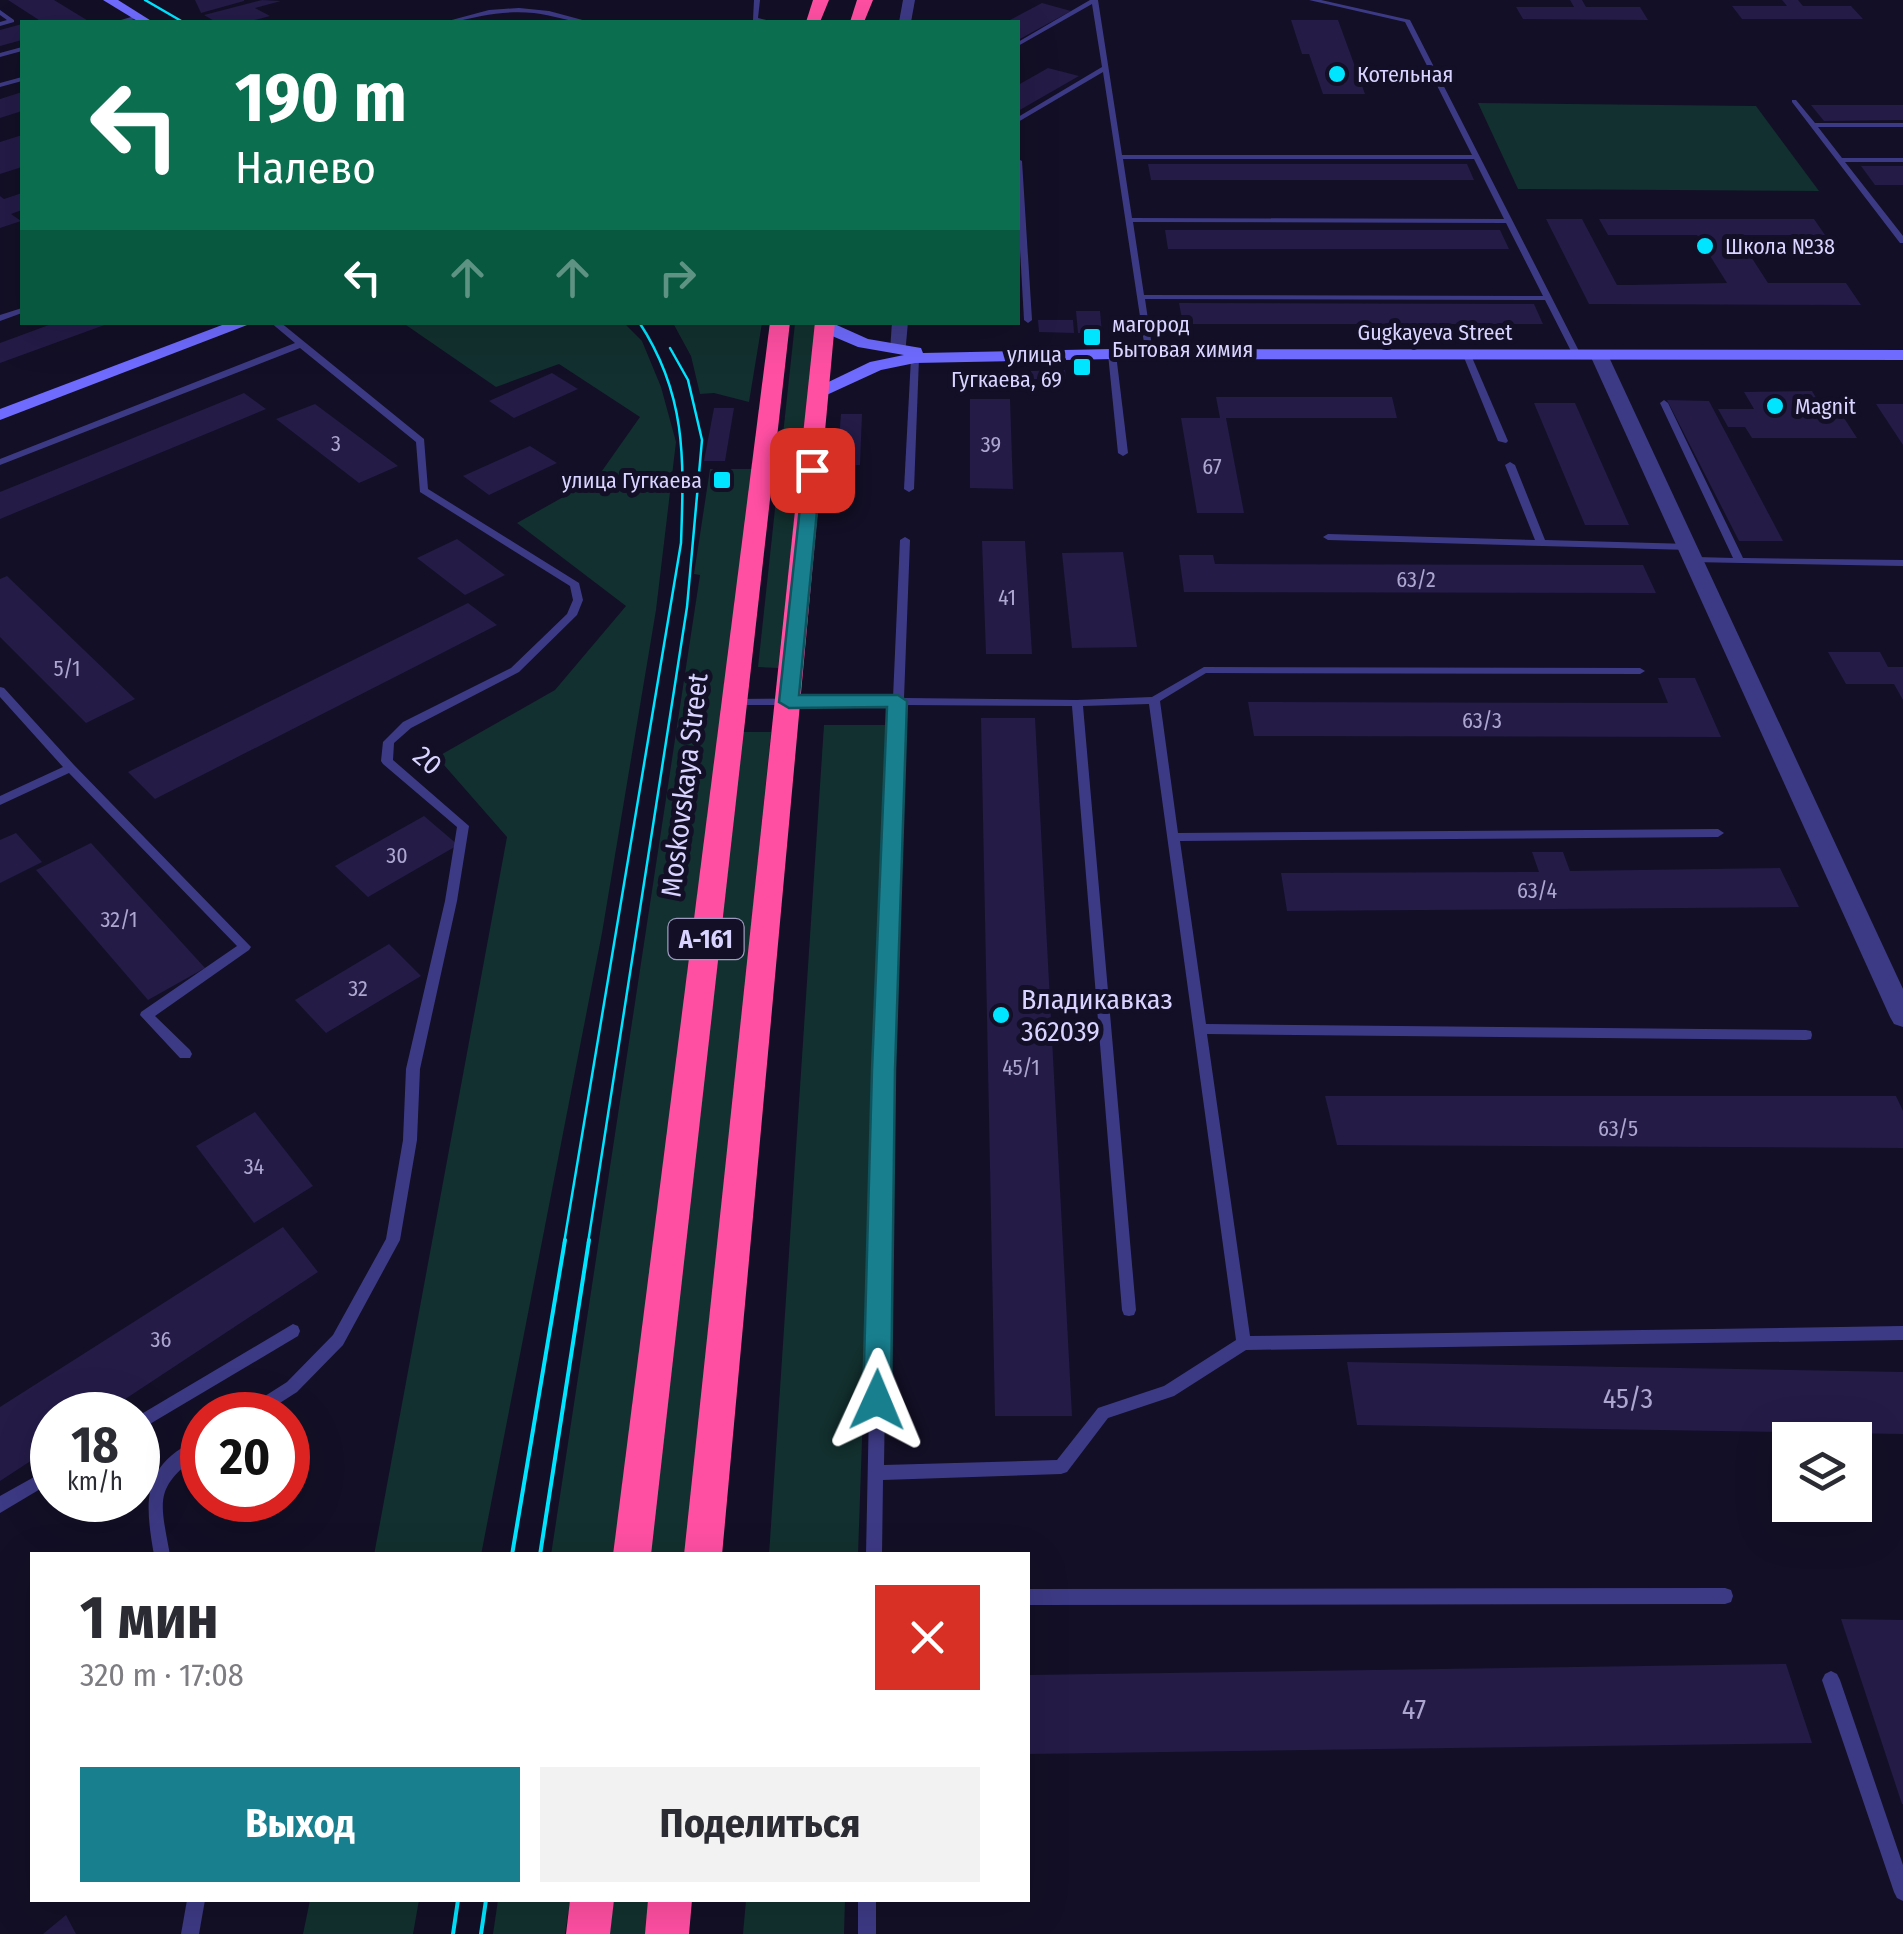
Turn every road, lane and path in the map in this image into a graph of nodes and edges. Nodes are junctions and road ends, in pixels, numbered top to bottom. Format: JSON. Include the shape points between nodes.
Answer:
{"nodes":[{"id":1,"x":108,"y":0,"type":"edge"},
{"id":2,"x":757,"y":0,"type":"edge"},
{"id":3,"x":1312,"y":0,"type":"edge"},
{"id":4,"x":0,"y":12,"type":"edge"},
{"id":5,"x":755,"y":19,"type":"junction"},
{"id":6,"x":143,"y":20,"type":"edge"},
{"id":7,"x":454,"y":20,"type":"edge"},
{"id":8,"x":579,"y":20,"type":"edge"},
{"id":9,"x":750,"y":20,"type":"edge"},
{"id":10,"x":760,"y":20,"type":"edge"},
{"id":11,"x":0,"y":24,"type":"edge"},
{"id":12,"x":1020,"y":43,"type":"edge"},
{"id":13,"x":1106,"y":68,"type":"junction"},
{"id":14,"x":1794,"y":100,"type":"dead end"},
{"id":15,"x":1020,"y":119,"type":"edge"},
{"id":16,"x":1815,"y":125,"type":"junction"},
{"id":17,"x":1903,"y":125,"type":"edge"},
{"id":18,"x":1120,"y":157,"type":"junction"},
{"id":19,"x":1477,"y":157,"type":"junction"},
{"id":20,"x":1841,"y":160,"type":"junction"},
{"id":21,"x":1903,"y":160,"type":"edge"},
{"id":22,"x":1020,"y":193,"type":"edge"},
{"id":23,"x":1130,"y":220,"type":"junction"},
{"id":24,"x":1510,"y":221,"type":"junction"},
{"id":25,"x":1888,"y":222,"type":"junction"},
{"id":26,"x":1903,"y":222,"type":"edge"},
{"id":27,"x":1903,"y":241,"type":"edge"},
{"id":28,"x":1142,"y":297,"type":"junction"},
{"id":29,"x":1549,"y":298,"type":"junction"},
{"id":30,"x":1028,"y":320,"type":"dead end"},
{"id":31,"x":239,"y":325,"type":"edge"},
{"id":32,"x":277,"y":325,"type":"edge"},
{"id":33,"x":780,"y":325,"type":"edge"},
{"id":34,"x":825,"y":325,"type":"edge"},
{"id":35,"x":827,"y":325,"type":"edge"},
{"id":36,"x":901,"y":325,"type":"edge"},
{"id":37,"x":299,"y":345,"type":"junction"},
{"id":38,"x":907,"y":354,"type":"junction"},
{"id":39,"x":1112,"y":354,"type":"junction"},
{"id":40,"x":1150,"y":354,"type":"junction"},
{"id":41,"x":1467,"y":354,"type":"junction"},
{"id":42,"x":1588,"y":354,"type":"junction"},
{"id":43,"x":1903,"y":355,"type":"edge"},
{"id":44,"x":820,"y":393,"type":"junction"},
{"id":45,"x":1664,"y":403,"type":"dead end"},
{"id":46,"x":0,"y":415,"type":"edge"},
{"id":47,"x":1503,"y":441,"type":"dead end"},
{"id":48,"x":1124,"y":452,"type":"dead end"},
{"id":49,"x":0,"y":462,"type":"edge"},
{"id":50,"x":1510,"y":465,"type":"dead end"},
{"id":51,"x":908,"y":489,"type":"dead end"},
{"id":52,"x":1328,"y":537,"type":"dead end"},
{"id":53,"x":905,"y":540,"type":"dead end"},
{"id":54,"x":1541,"y":543,"type":"junction"},
{"id":55,"x":1693,"y":553,"type":"junction"},
{"id":56,"x":1740,"y":561,"type":"junction"},
{"id":57,"x":1903,"y":564,"type":"edge"},
{"id":58,"x":1640,"y":672,"type":"dead end"},
{"id":59,"x":0,"y":690,"type":"edge"},
{"id":60,"x":1154,"y":700,"type":"junction"},
{"id":61,"x":898,"y":701,"type":"junction"},
{"id":62,"x":735,"y":702,"type":"junction"},
{"id":63,"x":789,"y":702,"type":"junction"},
{"id":64,"x":1077,"y":703,"type":"junction"},
{"id":65,"x":70,"y":768,"type":"junction"},
{"id":66,"x":0,"y":801,"type":"edge"},
{"id":67,"x":1718,"y":833,"type":"dead end"},
{"id":68,"x":1173,"y":837,"type":"junction"},
{"id":69,"x":1903,"y":1017,"type":"edge"},
{"id":70,"x":1200,"y":1029,"type":"junction"},
{"id":71,"x":1806,"y":1035,"type":"dead end"},
{"id":72,"x":184,"y":1054,"type":"dead end"},
{"id":73,"x":1129,"y":1310,"type":"dead end"},
{"id":74,"x":293,"y":1332,"type":"dead end"},
{"id":75,"x":1903,"y":1333,"type":"edge"},
{"id":76,"x":1244,"y":1343,"type":"junction"},
{"id":77,"x":283,"y":1392,"type":"edge"},
{"id":78,"x":160,"y":1411,"type":"edge"},
{"id":79,"x":180,"y":1459,"type":"edge"},
{"id":80,"x":876,"y":1473,"type":"junction"},
{"id":81,"x":30,"y":1488,"type":"edge"},
{"id":82,"x":0,"y":1506,"type":"edge"},
{"id":83,"x":161,"y":1552,"type":"edge"},
{"id":84,"x":632,"y":1552,"type":"edge"},
{"id":85,"x":703,"y":1552,"type":"edge"},
{"id":86,"x":874,"y":1552,"type":"edge"},
{"id":87,"x":1030,"y":1596,"type":"edge"},
{"id":88,"x":1725,"y":1596,"type":"dead end"},
{"id":89,"x":1831,"y":1680,"type":"dead end"},
{"id":90,"x":1903,"y":1892,"type":"edge"},
{"id":91,"x":196,"y":1902,"type":"edge"},
{"id":92,"x":592,"y":1902,"type":"edge"},
{"id":93,"x":670,"y":1902,"type":"edge"},
{"id":94,"x":867,"y":1902,"type":"edge"},
{"id":95,"x":190,"y":1934,"type":"edge"},
{"id":96,"x":588,"y":1934,"type":"edge"},
{"id":97,"x":667,"y":1934,"type":"edge"},
{"id":98,"x":867,"y":1934,"type":"edge"}],
"edges":[{"from":1,"to":6,"type":"street"},
{"from":2,"to":5,"type":"lane"},
{"from":3,"to":19,"type":"lane","via":[[1408,21]]},
{"from":4,"to":11,"type":"lane","via":[[12,21]]},
{"from":5,"to":9,"type":"lane"},
{"from":5,"to":10,"type":"lane"},
{"from":7,"to":8,"type":"lane","via":[[502,7]]},
{"from":12,"to":13,"type":"lane","via":[[1095,0]]},
{"from":13,"to":15,"type":"lane"},
{"from":13,"to":18,"type":"lane"},
{"from":14,"to":16,"type":"lane"},
{"from":16,"to":17,"type":"lane"},
{"from":16,"to":20,"type":"lane"},
{"from":18,"to":19,"type":"lane"},
{"from":18,"to":23,"type":"lane"},
{"from":19,"to":24,"type":"lane"},
{"from":20,"to":21,"type":"lane"},
{"from":20,"to":25,"type":"lane"},
{"from":22,"to":30,"type":"lane"},
{"from":23,"to":24,"type":"lane"},
{"from":23,"to":28,"type":"lane"},
{"from":24,"to":29,"type":"lane"},
{"from":25,"to":26,"type":"lane"},
{"from":25,"to":27,"type":"lane"},
{"from":28,"to":29,"type":"lane"},
{"from":28,"to":40,"type":"lane"},
{"from":29,"to":42,"type":"lane"},
{"from":31,"to":46,"type":"street"},
{"from":32,"to":37,"type":"lane","name":"20"},
{"from":33,"to":62,"type":"highway","name":"Moskovskaya Street","number":"А-161"},
{"from":34,"to":44,"type":"highway","number":"А-161"},
{"from":35,"to":38,"type":"street","name":"Gugkayeva Street"},
{"from":36,"to":38,"type":"street"},
{"from":37,"to":49,"type":"lane"},
{"from":37,"to":77,"type":"lane","name":"20","via":[[420,442],[423,490],[575,585],[578,600],[572,615],[515,670],[408,725],[389,742],[386,761],[463,826],[451,901],[414,1069],[393,1240],[338,1340]]},
{"from":38,"to":39,"type":"street","name":"Gugkayeva Street"},
{"from":38,"to":44,"type":"street","name":"Gugkayeva Street"},
{"from":38,"to":51,"type":"lane"},
{"from":39,"to":40,"type":"street","name":"Gugkayeva Street"},
{"from":39,"to":48,"type":"lane"},
{"from":40,"to":41,"type":"street","name":"Gugkayeva Street"},
{"from":41,"to":42,"type":"street","name":"Gugkayeva Street"},
{"from":41,"to":47,"type":"lane"},
{"from":42,"to":43,"type":"street","name":"Gugkayeva Street"},
{"from":42,"to":55,"type":"street"},
{"from":44,"to":63,"type":"highway","number":"А-161"},
{"from":45,"to":56,"type":"lane"},
{"from":50,"to":54,"type":"lane"},
{"from":52,"to":54,"type":"lane"},
{"from":53,"to":61,"type":"lane"},
{"from":54,"to":55,"type":"lane"},
{"from":55,"to":56,"type":"lane"},
{"from":55,"to":69,"type":"street"},
{"from":56,"to":57,"type":"lane"},
{"from":58,"to":60,"type":"lane","via":[[1204,670]]},
{"from":59,"to":65,"type":"lane"},
{"from":60,"to":64,"type":"lane"},
{"from":60,"to":68,"type":"lane"},
{"from":61,"to":63,"type":"lane"},
{"from":61,"to":64,"type":"lane"},
{"from":61,"to":80,"type":"lane"},
{"from":62,"to":63,"type":"lane"},
{"from":62,"to":84,"type":"highway","name":"Moskovskaya Street","number":"А-161"},
{"from":63,"to":85,"type":"highway","number":"А-161"},
{"from":64,"to":73,"type":"lane"},
{"from":65,"to":66,"type":"lane"},
{"from":65,"to":72,"type":"lane","via":[[245,947],[146,1016]]},
{"from":67,"to":68,"type":"lane"},
{"from":68,"to":70,"type":"lane"},
{"from":70,"to":71,"type":"lane"},
{"from":70,"to":76,"type":"lane"},
{"from":74,"to":78,"type":"lane"},
{"from":75,"to":76,"type":"lane"},
{"from":76,"to":80,"type":"lane","via":[[1168,1391],[1103,1413],[1061,1467]]},
{"from":79,"to":83,"type":"lane","via":[[152,1500]]},
{"from":80,"to":86,"type":"lane"},
{"from":81,"to":82,"type":"lane"},
{"from":87,"to":88,"type":"lane"},
{"from":89,"to":90,"type":"lane"},
{"from":91,"to":95,"type":"lane"},
{"from":92,"to":96,"type":"highway"},
{"from":93,"to":97,"type":"highway"},
{"from":94,"to":98,"type":"lane"}]}
